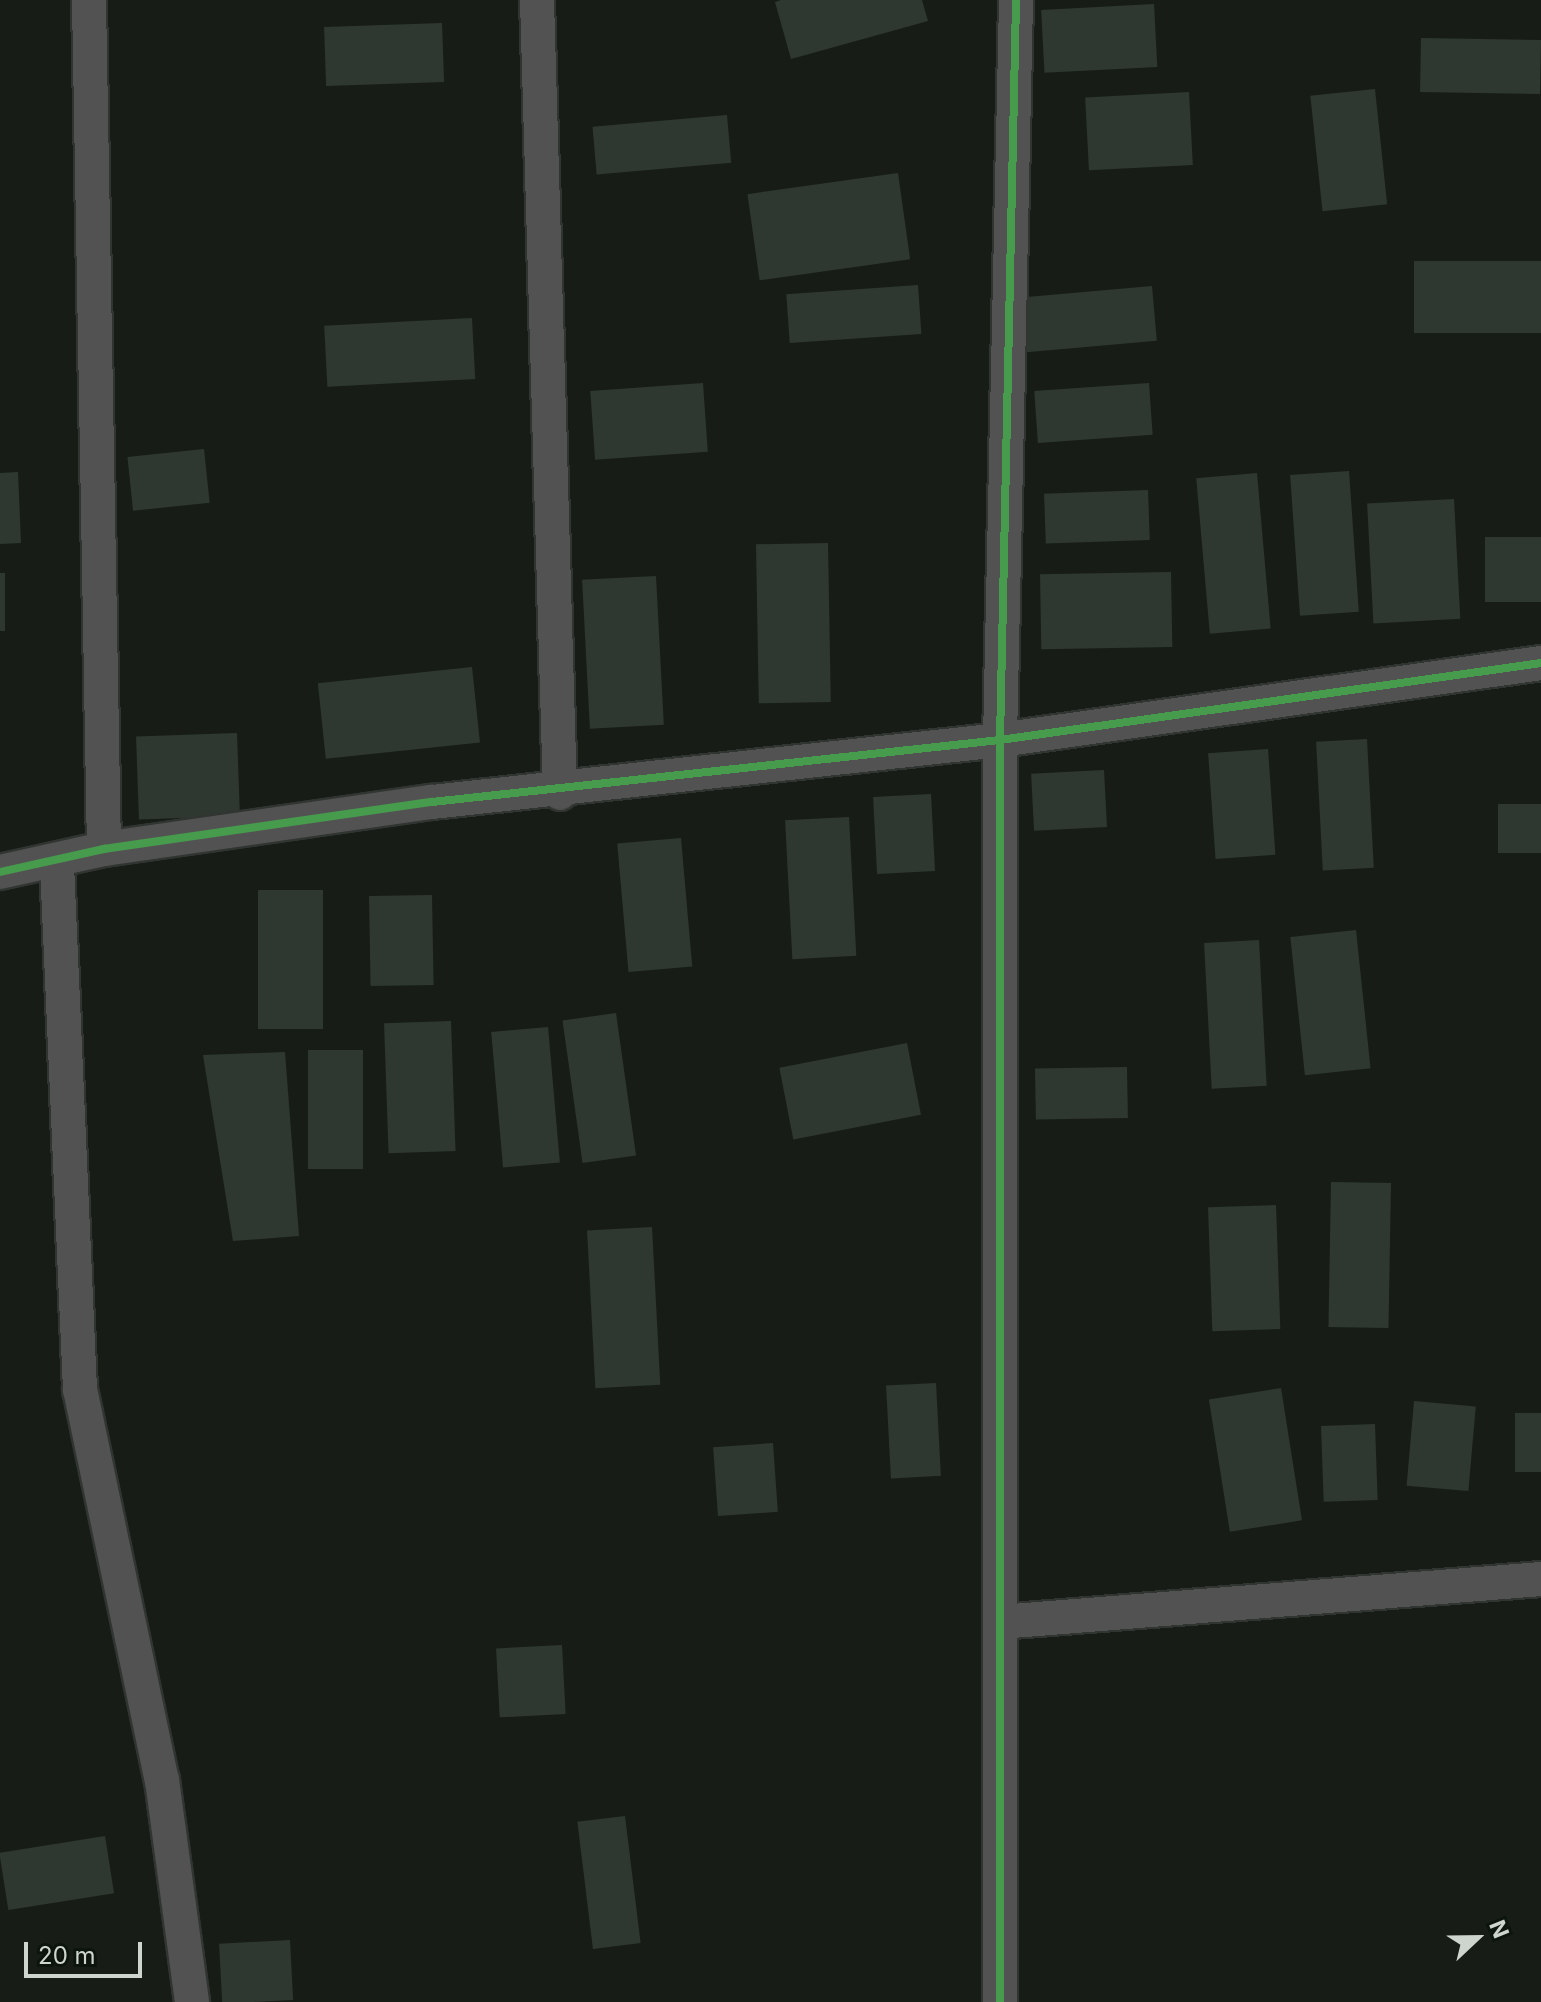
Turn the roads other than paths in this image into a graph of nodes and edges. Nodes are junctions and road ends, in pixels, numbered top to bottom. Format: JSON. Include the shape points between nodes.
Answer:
{"nodes":[{"id":1,"x":89,"y":0,"type":"edge"},
{"id":2,"x":537,"y":0,"type":"edge"},
{"id":3,"x":1016,"y":0,"type":"edge"},
{"id":4,"x":1541,"y":663,"type":"edge"},
{"id":5,"x":1000,"y":740,"type":"junction"},
{"id":6,"x":560,"y":793,"type":"junction"},
{"id":7,"x":104,"y":849,"type":"junction"},
{"id":8,"x":57,"y":865,"type":"junction"},
{"id":9,"x":0,"y":872,"type":"edge"},
{"id":10,"x":1541,"y":1579,"type":"edge"},
{"id":11,"x":1000,"y":1622,"type":"junction"},
{"id":12,"x":192,"y":2002,"type":"edge"},
{"id":13,"x":1000,"y":2002,"type":"edge"}],
"edges":[{"from":1,"to":7,"type":"street"},
{"from":2,"to":6,"type":"street"},
{"from":3,"to":5,"type":"street"},
{"from":4,"to":5,"type":"street"},
{"from":5,"to":6,"type":"street"},
{"from":5,"to":11,"type":"street"},
{"from":6,"to":7,"type":"street","via":[[432,802]]},
{"from":7,"to":8,"type":"street"},
{"from":8,"to":9,"type":"street"},
{"from":8,"to":12,"type":"street","via":[[80,1389],[162,1780]]},
{"from":10,"to":11,"type":"street"},
{"from":11,"to":13,"type":"street"}]}
